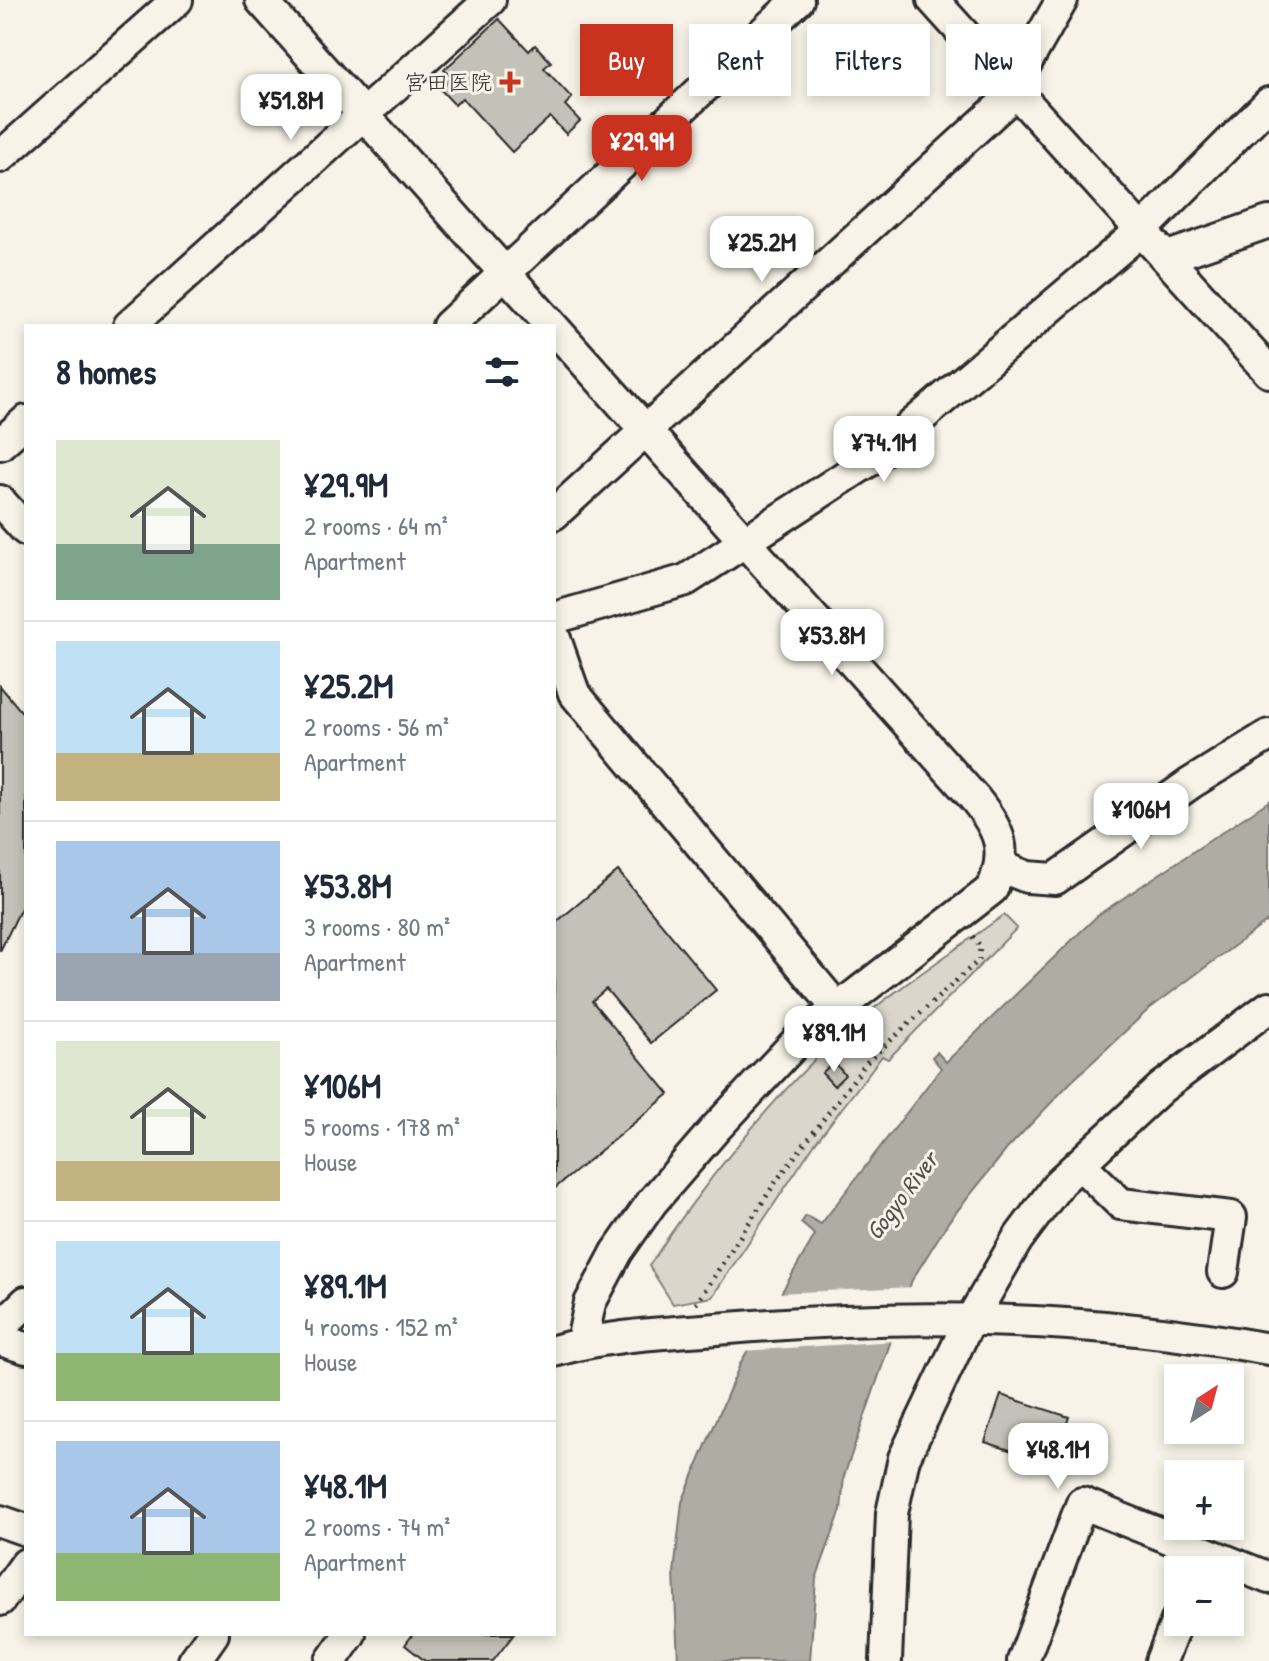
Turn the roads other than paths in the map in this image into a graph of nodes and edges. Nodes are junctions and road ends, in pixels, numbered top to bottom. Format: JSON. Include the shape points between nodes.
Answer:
{"nodes":[{"id":1,"x":177,"y":0,"type":"edge"},
{"id":2,"x":261,"y":0,"type":"edge"},
{"id":3,"x":490,"y":0,"type":"edge"},
{"id":4,"x":798,"y":0,"type":"edge"},
{"id":5,"x":933,"y":0,"type":"edge"},
{"id":6,"x":1062,"y":0,"type":"edge"},
{"id":7,"x":955,"y":24,"type":"edge"},
{"id":8,"x":1041,"y":35,"type":"edge"},
{"id":9,"x":1006,"y":96,"type":"edge"},
{"id":10,"x":1021,"y":96,"type":"edge"},
{"id":11,"x":1269,"y":103,"type":"edge"},
{"id":12,"x":363,"y":113,"type":"junction"},
{"id":13,"x":0,"y":157,"type":"edge"},
{"id":14,"x":1269,"y":222,"type":"edge"},
{"id":15,"x":1143,"y":229,"type":"junction"},
{"id":16,"x":1168,"y":257,"type":"junction"},
{"id":17,"x":506,"y":273,"type":"junction"},
{"id":18,"x":131,"y":324,"type":"edge"},
{"id":19,"x":450,"y":324,"type":"edge"},
{"id":20,"x":552,"y":324,"type":"edge"},
{"id":21,"x":556,"y":329,"type":"edge"},
{"id":22,"x":1269,"y":372,"type":"edge"},
{"id":23,"x":24,"y":423,"type":"edge"},
{"id":24,"x":647,"y":430,"type":"junction"},
{"id":25,"x":0,"y":444,"type":"edge"},
{"id":26,"x":0,"y":501,"type":"edge"},
{"id":27,"x":556,"y":512,"type":"edge"},
{"id":28,"x":24,"y":528,"type":"edge"},
{"id":29,"x":747,"y":541,"type":"junction"},
{"id":30,"x":556,"y":617,"type":"edge"},
{"id":31,"x":556,"y":642,"type":"edge"},
{"id":32,"x":1269,"y":735,"type":"edge"},
{"id":33,"x":1000,"y":866,"type":"junction"},
{"id":34,"x":1269,"y":1007,"type":"edge"},
{"id":35,"x":837,"y":1008,"type":"junction"},
{"id":36,"x":1080,"y":1164,"type":"junction"},
{"id":37,"x":1223,"y":1272,"type":"dead end"},
{"id":38,"x":24,"y":1304,"type":"edge"},
{"id":39,"x":964,"y":1317,"type":"junction"},
{"id":40,"x":0,"y":1328,"type":"edge"},
{"id":41,"x":0,"y":1340,"type":"edge"},
{"id":42,"x":24,"y":1347,"type":"edge"},
{"id":43,"x":568,"y":1347,"type":"edge"},
{"id":44,"x":1269,"y":1349,"type":"edge"},
{"id":45,"x":0,"y":1521,"type":"edge"},
{"id":46,"x":24,"y":1529,"type":"edge"},
{"id":47,"x":1190,"y":1556,"type":"edge"},
{"id":48,"x":24,"y":1567,"type":"edge"},
{"id":49,"x":1244,"y":1572,"type":"edge"},
{"id":50,"x":1269,"y":1578,"type":"edge"},
{"id":51,"x":0,"y":1600,"type":"edge"},
{"id":52,"x":212,"y":1636,"type":"edge"},
{"id":53,"x":349,"y":1636,"type":"edge"},
{"id":54,"x":1171,"y":1636,"type":"edge"},
{"id":55,"x":194,"y":1661,"type":"edge"},
{"id":56,"x":331,"y":1661,"type":"edge"},
{"id":57,"x":886,"y":1661,"type":"edge"},
{"id":58,"x":1023,"y":1661,"type":"edge"},
{"id":59,"x":1161,"y":1661,"type":"edge"}],
"edges":[{"from":1,"to":13,"type":"street"},
{"from":2,"to":12,"type":"street"},
{"from":3,"to":12,"type":"street"},
{"from":4,"to":17,"type":"street"},
{"from":5,"to":7,"type":"street"},
{"from":6,"to":8,"type":"street"},
{"from":9,"to":24,"type":"street"},
{"from":10,"to":15,"type":"street"},
{"from":11,"to":15,"type":"street"},
{"from":12,"to":17,"type":"street"},
{"from":12,"to":18,"type":"street"},
{"from":14,"to":16,"type":"street"},
{"from":15,"to":16,"type":"street"},
{"from":15,"to":29,"type":"street","via":[[896,442]]},
{"from":16,"to":22,"type":"street"},
{"from":17,"to":19,"type":"street"},
{"from":17,"to":20,"type":"street"},
{"from":21,"to":24,"type":"street"},
{"from":23,"to":25,"type":"street"},
{"from":24,"to":27,"type":"street"},
{"from":24,"to":29,"type":"street"},
{"from":26,"to":28,"type":"street"},
{"from":29,"to":30,"type":"street","via":[[686,580]]},
{"from":29,"to":33,"type":"street","via":[[995,824]]},
{"from":31,"to":35,"type":"street","via":[[574,693]]},
{"from":32,"to":33,"type":"street","via":[[1055,879],[1027,877]]},
{"from":33,"to":35,"type":"street","via":[[992,889]]},
{"from":34,"to":36,"type":"street","via":[[1161,1088]]},
{"from":35,"to":43,"type":"street","via":[[752,1088],[652,1202],[599,1282]]},
{"from":36,"to":37,"type":"street","via":[[1121,1204],[1231,1217]]},
{"from":36,"to":39,"type":"street","via":[[1060,1182]]},
{"from":38,"to":40,"type":"street"},
{"from":39,"to":43,"type":"street","via":[[692,1321]]},
{"from":39,"to":44,"type":"street","via":[[1104,1325]]},
{"from":39,"to":57,"type":"street","via":[[904,1458],[892,1513]]},
{"from":41,"to":42,"type":"street"},
{"from":45,"to":46,"type":"street"},
{"from":47,"to":58,"type":"street","via":[[1082,1503]]},
{"from":48,"to":51,"type":"street"},
{"from":49,"to":50,"type":"street"},
{"from":52,"to":55,"type":"street"},
{"from":53,"to":56,"type":"street"},
{"from":54,"to":59,"type":"street"}]}
